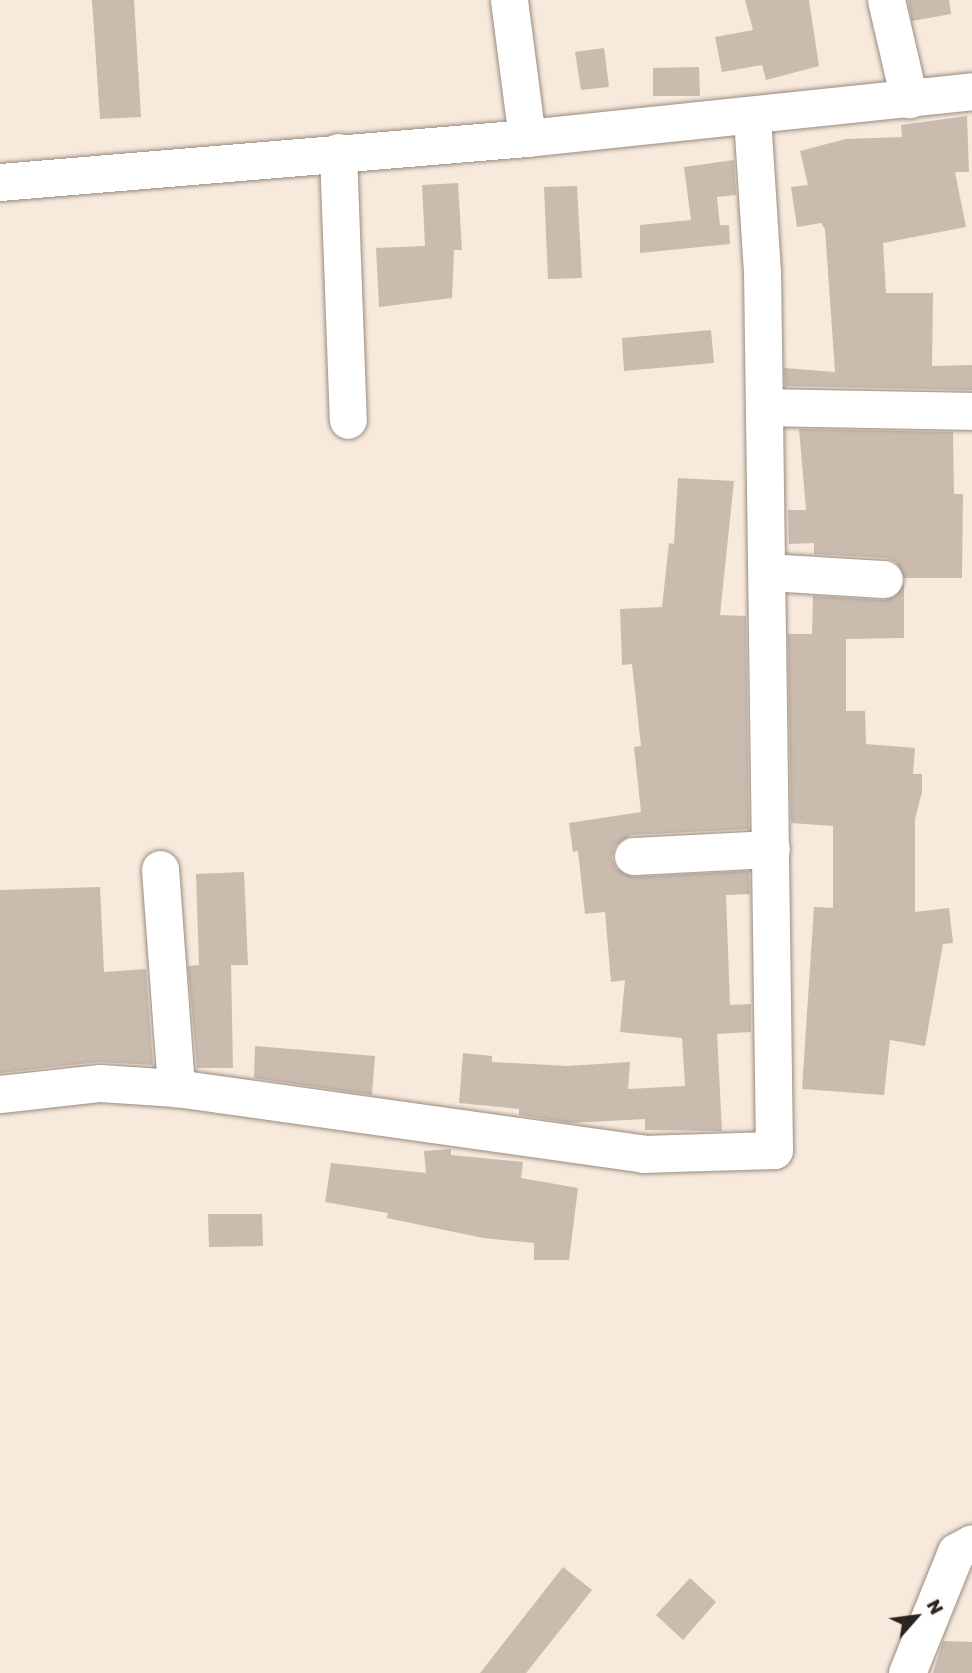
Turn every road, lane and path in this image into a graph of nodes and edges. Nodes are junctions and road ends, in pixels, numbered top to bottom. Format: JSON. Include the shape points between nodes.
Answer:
{"nodes":[{"id":1,"x":509,"y":0,"type":"edge"},
{"id":2,"x":886,"y":0,"type":"edge"},
{"id":3,"x":972,"y":91,"type":"edge"},
{"id":4,"x":909,"y":99,"type":"junction"},
{"id":5,"x":752,"y":116,"type":"junction"},
{"id":6,"x":527,"y":138,"type":"junction"},
{"id":7,"x":338,"y":152,"type":"junction"},
{"id":8,"x":0,"y":182,"type":"edge"},
{"id":9,"x":765,"y":407,"type":"junction"},
{"id":10,"x":972,"y":411,"type":"edge"},
{"id":11,"x":348,"y":420,"type":"dead end"},
{"id":12,"x":768,"y":572,"type":"junction"},
{"id":13,"x":884,"y":579,"type":"dead end"},
{"id":14,"x":771,"y":849,"type":"junction"},
{"id":15,"x":633,"y":856,"type":"dead end"},
{"id":16,"x":160,"y":869,"type":"dead end"},
{"id":17,"x":176,"y":1088,"type":"junction"},
{"id":18,"x":0,"y":1094,"type":"edge"},
{"id":19,"x":972,"y":1543,"type":"edge"},
{"id":20,"x":907,"y":1673,"type":"edge"}],
"edges":[{"from":1,"to":6,"type":"street"},
{"from":2,"to":4,"type":"street"},
{"from":3,"to":4,"type":"street"},
{"from":4,"to":5,"type":"street"},
{"from":5,"to":6,"type":"street"},
{"from":5,"to":9,"type":"street"},
{"from":6,"to":7,"type":"street"},
{"from":7,"to":8,"type":"street"},
{"from":7,"to":11,"type":"street"},
{"from":9,"to":10,"type":"street"},
{"from":9,"to":12,"type":"street"},
{"from":12,"to":13,"type":"street"},
{"from":12,"to":14,"type":"street"},
{"from":14,"to":15,"type":"street"},
{"from":14,"to":17,"type":"street","via":[[774,1150],[643,1154]]},
{"from":16,"to":17,"type":"street"},
{"from":17,"to":18,"type":"street","via":[[100,1083]]},
{"from":19,"to":20,"type":"street","via":[[956,1552]]}]}
